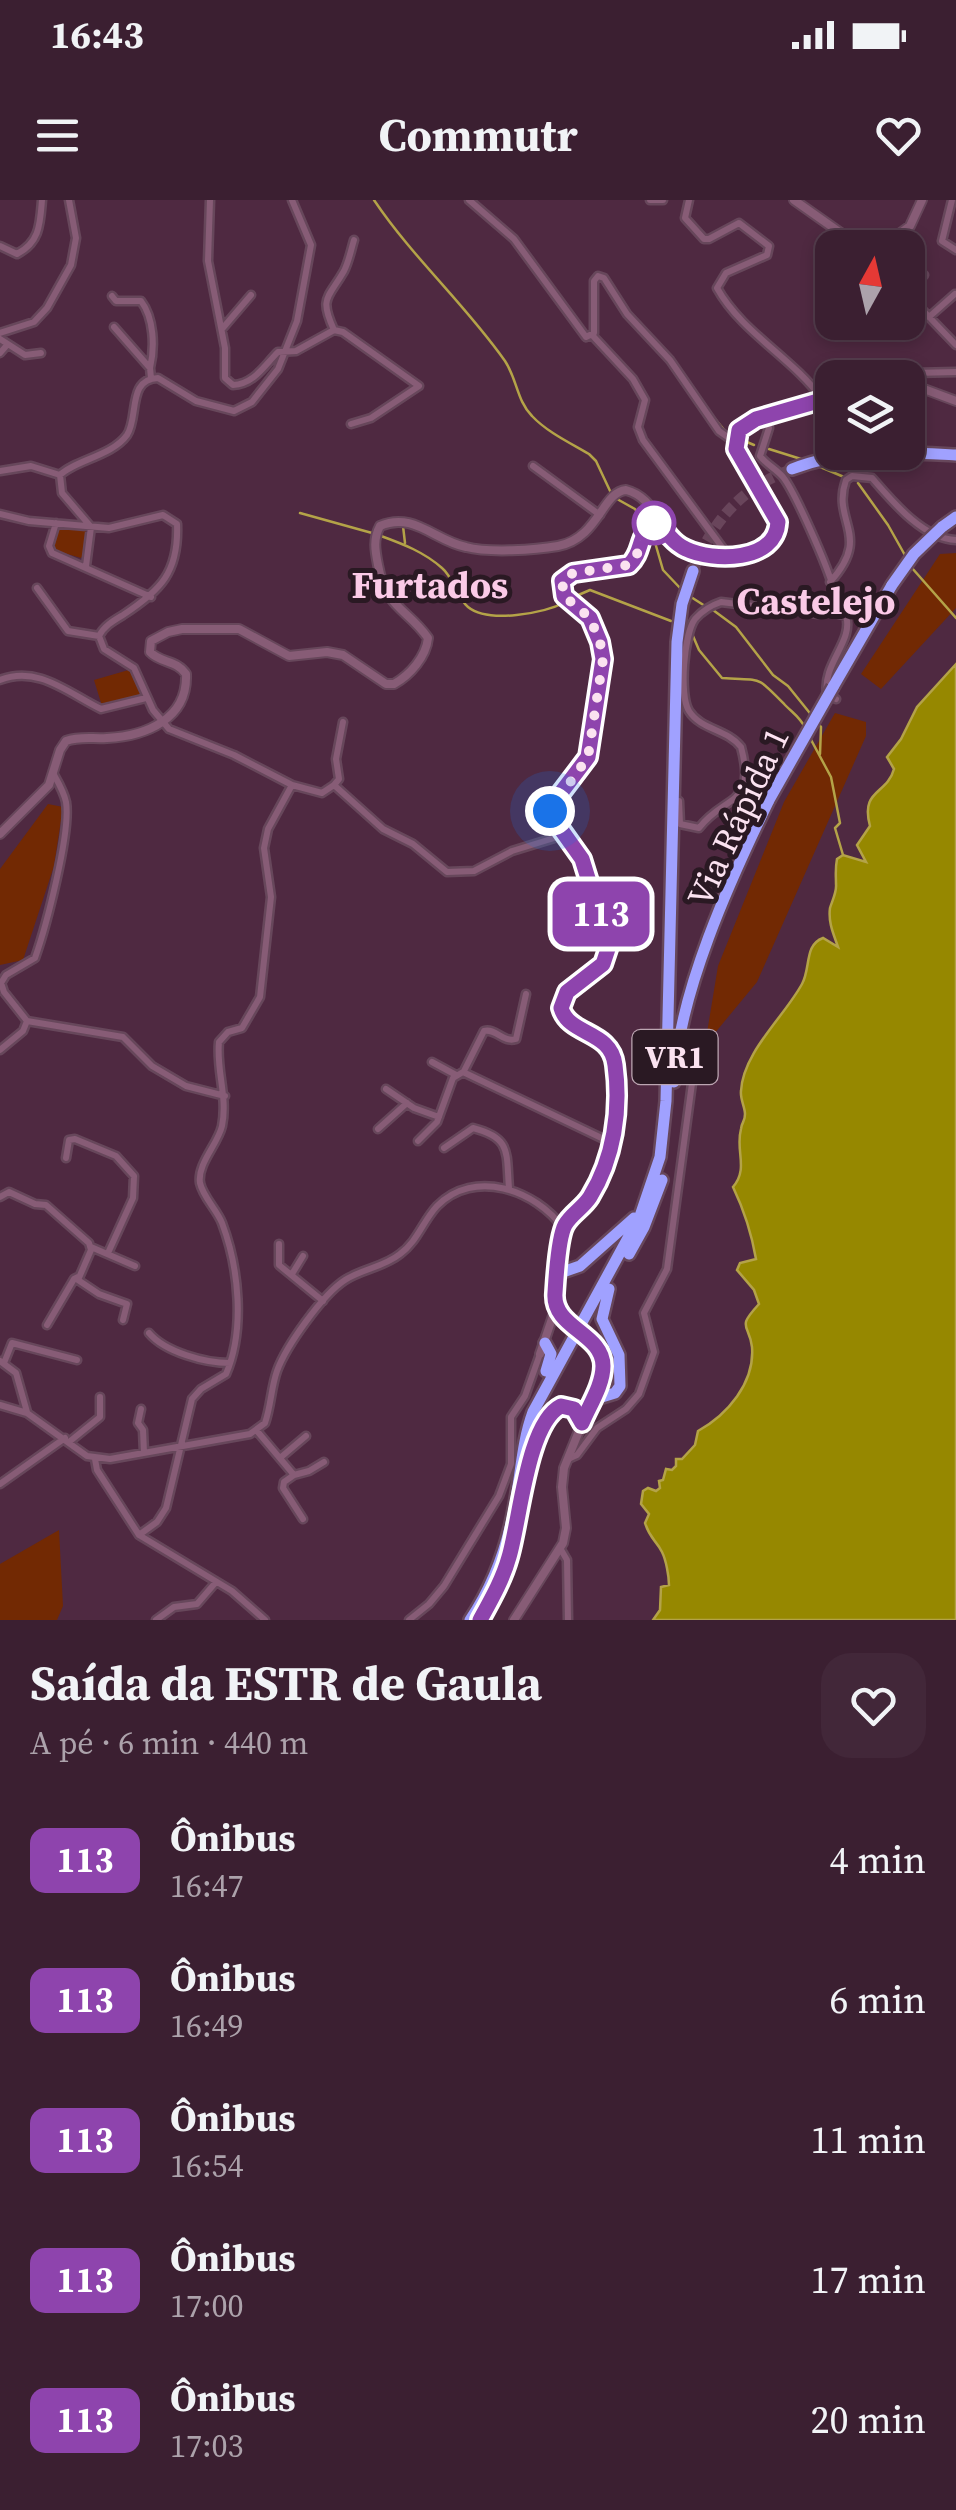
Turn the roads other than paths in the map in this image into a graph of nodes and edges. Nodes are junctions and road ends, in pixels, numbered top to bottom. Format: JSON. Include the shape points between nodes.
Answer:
{"nodes":[{"id":1,"x":42,"y":200,"type":"edge"},
{"id":2,"x":69,"y":200,"type":"edge"},
{"id":3,"x":210,"y":200,"type":"edge"},
{"id":4,"x":292,"y":200,"type":"edge"},
{"id":5,"x":470,"y":200,"type":"edge"},
{"id":6,"x":650,"y":200,"type":"edge"},
{"id":7,"x":662,"y":200,"type":"edge"},
{"id":8,"x":689,"y":200,"type":"edge"},
{"id":9,"x":794,"y":200,"type":"edge"},
{"id":10,"x":922,"y":200,"type":"edge"},
{"id":11,"x":952,"y":200,"type":"edge"},
{"id":12,"x":836,"y":230,"type":"edge"},
{"id":13,"x":905,"y":230,"type":"edge"},
{"id":14,"x":354,"y":240,"type":"dead end"},
{"id":15,"x":0,"y":246,"type":"edge"},
{"id":16,"x":956,"y":250,"type":"edge"},
{"id":17,"x":954,"y":294,"type":"edge"},
{"id":18,"x":251,"y":295,"type":"dead end"},
{"id":19,"x":112,"y":296,"type":"dead end"},
{"id":20,"x":925,"y":313,"type":"edge"},
{"id":21,"x":929,"y":317,"type":"junction"},
{"id":22,"x":114,"y":328,"type":"dead end"},
{"id":23,"x":221,"y":330,"type":"junction"},
{"id":24,"x":334,"y":330,"type":"junction"},
{"id":25,"x":0,"y":334,"type":"edge"},
{"id":26,"x":593,"y":336,"type":"junction"},
{"id":27,"x":955,"y":343,"type":"edge"},
{"id":28,"x":7,"y":345,"type":"junction"},
{"id":29,"x":287,"y":350,"type":"junction"},
{"id":30,"x":0,"y":353,"type":"edge"},
{"id":31,"x":41,"y":353,"type":"dead end"},
{"id":32,"x":150,"y":368,"type":"junction"},
{"id":33,"x":956,"y":372,"type":"edge"},
{"id":34,"x":925,"y":373,"type":"edge"},
{"id":35,"x":151,"y":378,"type":"junction"},
{"id":36,"x":925,"y":388,"type":"edge"},
{"id":37,"x":815,"y":393,"type":"edge"},
{"id":38,"x":956,"y":400,"type":"edge"},
{"id":39,"x":815,"y":402,"type":"edge"},
{"id":40,"x":768,"y":416,"type":"junction"},
{"id":41,"x":350,"y":424,"type":"dead end"},
{"id":42,"x":736,"y":443,"type":"junction"},
{"id":43,"x":956,"y":456,"type":"edge"},
{"id":44,"x":532,"y":466,"type":"dead end"},
{"id":45,"x":792,"y":469,"type":"tunnel mouth"},
{"id":46,"x":0,"y":471,"type":"edge"},
{"id":47,"x":60,"y":475,"type":"junction"},
{"id":48,"x":0,"y":514,"type":"edge"},
{"id":49,"x":601,"y":516,"type":"junction"},
{"id":50,"x":956,"y":517,"type":"edge"},
{"id":51,"x":658,"y":521,"type":"junction"},
{"id":52,"x":56,"y":524,"type":"junction"},
{"id":53,"x":92,"y":527,"type":"junction"},
{"id":54,"x":956,"y":540,"type":"edge"},
{"id":55,"x":731,"y":559,"type":"junction"},
{"id":56,"x":86,"y":566,"type":"junction"},
{"id":57,"x":693,"y":571,"type":"tunnel mouth"},
{"id":58,"x":830,"y":582,"type":"junction"},
{"id":59,"x":37,"y":588,"type":"dead end"},
{"id":60,"x":151,"y":597,"type":"junction"},
{"id":61,"x":828,"y":611,"type":"junction"},
{"id":62,"x":99,"y":636,"type":"junction"},
{"id":63,"x":0,"y":680,"type":"edge"},
{"id":64,"x":835,"y":693,"type":"junction"},
{"id":65,"x":146,"y":698,"type":"junction"},
{"id":66,"x":343,"y":722,"type":"dead end"},
{"id":67,"x":163,"y":723,"type":"junction"},
{"id":68,"x":53,"y":773,"type":"junction"},
{"id":69,"x":292,"y":785,"type":"junction"},
{"id":70,"x":334,"y":785,"type":"junction"},
{"id":71,"x":44,"y":790,"type":"junction"},
{"id":72,"x":64,"y":796,"type":"junction"},
{"id":73,"x":679,"y":801,"type":"dead end"},
{"id":74,"x":0,"y":834,"type":"edge"},
{"id":75,"x":564,"y":835,"type":"junction"},
{"id":76,"x":526,"y":994,"type":"dead end"},
{"id":77,"x":27,"y":1021,"type":"junction"},
{"id":78,"x":0,"y":1050,"type":"edge"},
{"id":79,"x":694,"y":1061,"type":"dead end"},
{"id":80,"x":432,"y":1062,"type":"dead end"},
{"id":81,"x":460,"y":1073,"type":"junction"},
{"id":82,"x":386,"y":1089,"type":"dead end"},
{"id":83,"x":224,"y":1096,"type":"junction"},
{"id":84,"x":407,"y":1103,"type":"junction"},
{"id":85,"x":439,"y":1117,"type":"junction"},
{"id":86,"x":378,"y":1129,"type":"dead end"},
{"id":87,"x":418,"y":1142,"type":"dead end"},
{"id":88,"x":612,"y":1142,"type":"junction"},
{"id":89,"x":444,"y":1148,"type":"dead end"},
{"id":90,"x":66,"y":1158,"type":"dead end"},
{"id":91,"x":509,"y":1188,"type":"junction"},
{"id":92,"x":0,"y":1197,"type":"edge"},
{"id":93,"x":646,"y":1203,"type":"junction"},
{"id":94,"x":563,"y":1228,"type":"junction"},
{"id":95,"x":279,"y":1244,"type":"dead end"},
{"id":96,"x":91,"y":1246,"type":"junction"},
{"id":97,"x":108,"y":1253,"type":"junction"},
{"id":98,"x":303,"y":1256,"type":"dead end"},
{"id":99,"x":559,"y":1258,"type":"joint"},
{"id":100,"x":135,"y":1266,"type":"dead end"},
{"id":101,"x":563,"y":1271,"type":"junction"},
{"id":102,"x":292,"y":1274,"type":"junction"},
{"id":103,"x":78,"y":1277,"type":"junction"},
{"id":104,"x":609,"y":1288,"type":"junction"},
{"id":105,"x":323,"y":1301,"type":"junction"},
{"id":106,"x":556,"y":1307,"type":"junction"},
{"id":107,"x":123,"y":1320,"type":"dead end"},
{"id":108,"x":47,"y":1325,"type":"dead end"},
{"id":109,"x":149,"y":1333,"type":"dead end"},
{"id":110,"x":546,"y":1352,"type":"junction"},
{"id":111,"x":77,"y":1360,"type":"dead end"},
{"id":112,"x":2,"y":1362,"type":"edge"},
{"id":113,"x":230,"y":1364,"type":"junction"},
{"id":114,"x":602,"y":1390,"type":"junction"},
{"id":115,"x":100,"y":1397,"type":"dead end"},
{"id":116,"x":0,"y":1405,"type":"edge"},
{"id":117,"x":585,"y":1406,"type":"junction"},
{"id":118,"x":141,"y":1409,"type":"dead end"},
{"id":119,"x":27,"y":1413,"type":"junction"},
{"id":120,"x":582,"y":1423,"type":"joint"},
{"id":121,"x":257,"y":1431,"type":"junction"},
{"id":122,"x":306,"y":1436,"type":"dead end"},
{"id":123,"x":67,"y":1440,"type":"junction"},
{"id":124,"x":181,"y":1445,"type":"junction"},
{"id":125,"x":523,"y":1446,"type":"junction"},
{"id":126,"x":144,"y":1453,"type":"junction"},
{"id":127,"x":280,"y":1458,"type":"junction"},
{"id":128,"x":95,"y":1459,"type":"junction"},
{"id":129,"x":566,"y":1459,"type":"junction"},
{"id":130,"x":324,"y":1462,"type":"dead end"},
{"id":131,"x":528,"y":1465,"type":"junction"},
{"id":132,"x":294,"y":1475,"type":"junction"},
{"id":133,"x":0,"y":1484,"type":"edge"},
{"id":134,"x":304,"y":1519,"type":"dead end"},
{"id":135,"x":139,"y":1535,"type":"junction"},
{"id":136,"x":560,"y":1548,"type":"junction"},
{"id":137,"x":216,"y":1582,"type":"junction"},
{"id":138,"x":156,"y":1620,"type":"edge"},
{"id":139,"x":265,"y":1620,"type":"edge"},
{"id":140,"x":409,"y":1620,"type":"edge"},
{"id":141,"x":470,"y":1620,"type":"edge"},
{"id":142,"x":480,"y":1620,"type":"edge"},
{"id":143,"x":514,"y":1620,"type":"edge"},
{"id":144,"x":568,"y":1620,"type":"edge"}],
"edges":[{"from":1,"to":15,"type":"street","via":[[32,245],[17,254]]},
{"from":2,"to":25,"type":"street","via":[[76,238],[71,265],[34,322]]},
{"from":3,"to":23,"type":"street","via":[[208,261]]},
{"from":4,"to":29,"type":"street","via":[[310,245]]},
{"from":5,"to":26,"type":"street","via":[[514,239],[583,336]]},
{"from":6,"to":7,"type":"street"},
{"from":8,"to":37,"type":"street","via":[[685,218],[700,236],[709,239],[738,223],[769,246],[767,256],[726,273],[717,288]]},
{"from":9,"to":12,"type":"main road"},
{"from":10,"to":13,"type":"main road"},
{"from":11,"to":16,"type":"street","via":[[942,242]]},
{"from":14,"to":24,"type":"street","via":[[326,299]]},
{"from":17,"to":21,"type":"street"},
{"from":18,"to":23,"type":"street"},
{"from":19,"to":32,"type":"street","via":[[146,307]]},
{"from":20,"to":21,"type":"street"},
{"from":21,"to":27,"type":"street"},
{"from":22,"to":32,"type":"street"},
{"from":23,"to":29,"type":"street","via":[[225,378],[233,385],[258,375]]},
{"from":24,"to":29,"type":"street"},
{"from":24,"to":41,"type":"street","via":[[419,386]]},
{"from":25,"to":28,"type":"street"},
{"from":26,"to":42,"type":"street","via":[[598,276],[670,360],[719,432]]},
{"from":26,"to":55,"type":"street","via":[[645,400],[638,428],[643,440]]},
{"from":28,"to":30,"type":"street"},
{"from":28,"to":31,"type":"street","via":[[25,355]]},
{"from":29,"to":35,"type":"street","via":[[252,402],[234,411]]},
{"from":32,"to":35,"type":"street"},
{"from":33,"to":34,"type":"street"},
{"from":35,"to":47,"type":"street","via":[[134,399],[124,438]]},
{"from":36,"to":38,"type":"main road"},
{"from":39,"to":40,"type":"main road"},
{"from":40,"to":42,"type":"main road","via":[[742,427]]},
{"from":40,"to":58,"type":"street","via":[[762,460],[784,479],[816,536]]},
{"from":42,"to":55,"type":"main road","via":[[778,522],[772,540]]},
{"from":43,"to":45,"type":"highway","via":[[857,453]]},
{"from":44,"to":49,"type":"street"},
{"from":46,"to":47,"type":"street","via":[[31,466]]},
{"from":47,"to":53,"type":"street","via":[[62,493]]},
{"from":48,"to":52,"type":"street"},
{"from":49,"to":51,"type":"main road","via":[[611,497],[626,490],[643,497]]},
{"from":49,"to":67,"type":"main road","via":[[574,540],[545,547],[464,547],[402,520],[386,523],[377,533],[375,555],[383,588],[428,638],[421,657],[397,683],[386,684],[334,652],[290,656],[239,629],[182,629],[149,647],[187,678],[177,708]]},
{"from":50,"to":64,"type":"highway","name":"Via Rápida 1","number":"VR1","bridge":true,"via":[[914,554],[892,585]]},
{"from":51,"to":55,"type":"main road","via":[[688,550]]},
{"from":51,"to":75,"type":"main road","via":[[642,533],[629,565],[573,573],[562,581],[564,596],[590,618],[603,655],[588,757],[550,807]]},
{"from":52,"to":53,"type":"street"},
{"from":52,"to":56,"type":"street","via":[[49,550]]},
{"from":53,"to":56,"type":"street"},
{"from":53,"to":60,"type":"street","via":[[156,516],[174,520],[172,564]]},
{"from":54,"to":58,"type":"street","via":[[908,515],[872,478],[852,476],[843,496],[851,547]]},
{"from":56,"to":60,"type":"street"},
{"from":57,"to":93,"type":"highway","name":"Via Rápida 1","number":"VR1","via":[[678,629],[666,1101]]},
{"from":58,"to":61,"type":"street","via":[[835,598]]},
{"from":59,"to":62,"type":"street","via":[[68,632]]},
{"from":60,"to":62,"type":"street"},
{"from":61,"to":64,"type":"street","via":[[848,621],[826,686],[828,694]]},
{"from":61,"to":73,"type":"street","via":[[730,602],[698,615],[688,638],[686,705],[696,719],[740,746],[743,782],[737,799],[699,828],[680,824]]},
{"from":62,"to":65,"type":"street","via":[[104,649],[134,668]]},
{"from":63,"to":65,"type":"street","via":[[47,678],[101,709]]},
{"from":64,"to":104,"type":"highway","name":"Via Rápida 1","number":"VR1","bridge":true,"via":[[738,866],[678,1031],[662,1179]]},
{"from":65,"to":67,"type":"street"},
{"from":66,"to":70,"type":"street"},
{"from":67,"to":68,"type":"main road","via":[[128,735],[66,740]]},
{"from":67,"to":69,"type":"street"},
{"from":68,"to":71,"type":"main road"},
{"from":68,"to":72,"type":"street"},
{"from":69,"to":70,"type":"street","via":[[322,793]]},
{"from":69,"to":83,"type":"street","via":[[264,848],[271,897],[258,1002],[242,1028],[219,1042]]},
{"from":70,"to":75,"type":"street","via":[[446,872],[474,871],[512,850]]},
{"from":71,"to":72,"type":"street"},
{"from":71,"to":74,"type":"main road"},
{"from":72,"to":77,"type":"street","via":[[66,817],[43,936],[30,963],[1,982]]},
{"from":75,"to":88,"type":"main road","via":[[582,859],[609,946],[603,964],[564,996],[561,1011],[612,1050],[618,1087]]},
{"from":76,"to":81,"type":"street","via":[[516,1040],[484,1031]]},
{"from":77,"to":78,"type":"street"},
{"from":77,"to":83,"type":"street","via":[[123,1037],[152,1066],[186,1086]]},
{"from":79,"to":129,"type":"street","via":[[667,1269],[644,1313],[653,1361],[633,1402]]},
{"from":80,"to":81,"type":"street"},
{"from":81,"to":85,"type":"street"},
{"from":81,"to":88,"type":"street"},
{"from":82,"to":84,"type":"street"},
{"from":83,"to":113,"type":"street","via":[[222,1127],[200,1176],[221,1220],[237,1300]]},
{"from":84,"to":85,"type":"street"},
{"from":84,"to":86,"type":"street"},
{"from":85,"to":87,"type":"street"},
{"from":88,"to":94,"type":"main road","via":[[590,1196]]},
{"from":89,"to":91,"type":"street","via":[[467,1129],[500,1138]]},
{"from":90,"to":97,"type":"street","via":[[69,1140],[75,1140],[116,1156],[134,1176],[133,1198]]},
{"from":91,"to":94,"type":"street"},
{"from":91,"to":105,"type":"street","via":[[479,1186],[452,1194],[402,1253],[344,1280]]},
{"from":92,"to":96,"type":"street","via":[[12,1192],[46,1205]]},
{"from":93,"to":101,"type":"highway","via":[[580,1266]]},
{"from":93,"to":125,"type":"highway","name":"Via Rápida 1","number":"VR1","via":[[541,1394]]},
{"from":94,"to":99,"type":"main road"},
{"from":95,"to":102,"type":"street","via":[[277,1261]]},
{"from":96,"to":97,"type":"street"},
{"from":96,"to":103,"type":"street"},
{"from":97,"to":100,"type":"street"},
{"from":98,"to":102,"type":"street"},
{"from":99,"to":101,"type":"highway"},
{"from":101,"to":106,"type":"main road"},
{"from":102,"to":105,"type":"street"},
{"from":103,"to":107,"type":"street","via":[[127,1304]]},
{"from":103,"to":108,"type":"street"},
{"from":104,"to":114,"type":"highway","via":[[602,1319],[617,1348],[620,1383],[617,1391]]},
{"from":104,"to":131,"type":"highway","name":"Via Rápida 1","number":"VR1","via":[[547,1399]]},
{"from":105,"to":121,"type":"street","via":[[281,1362]]},
{"from":106,"to":110,"type":"main road"},
{"from":106,"to":114,"type":"main road","bridge":true,"via":[[594,1344],[603,1362]]},
{"from":109,"to":113,"type":"street","via":[[164,1348]]},
{"from":110,"to":125,"type":"highway"},
{"from":110,"to":140,"type":"street","via":[[511,1417],[511,1464],[498,1496],[444,1586]]},
{"from":111,"to":112,"type":"street","via":[[12,1343]]},
{"from":112,"to":119,"type":"street","via":[[16,1373]]},
{"from":113,"to":124,"type":"street","via":[[221,1379],[196,1393]]},
{"from":114,"to":117,"type":"highway"},
{"from":115,"to":123,"type":"street","via":[[100,1417]]},
{"from":116,"to":119,"type":"street"},
{"from":117,"to":120,"type":"highway"},
{"from":117,"to":131,"type":"highway","via":[[561,1406],[550,1414]]},
{"from":118,"to":126,"type":"street"},
{"from":119,"to":123,"type":"street"},
{"from":120,"to":129,"type":"main road"},
{"from":121,"to":124,"type":"street"},
{"from":121,"to":127,"type":"street"},
{"from":122,"to":127,"type":"street"},
{"from":123,"to":128,"type":"street"},
{"from":123,"to":133,"type":"street"},
{"from":124,"to":126,"type":"street"},
{"from":124,"to":135,"type":"street","via":[[166,1508]]},
{"from":125,"to":141,"type":"highway","name":"Via Rápida 1","number":"VR1","via":[[500,1560]]},
{"from":126,"to":128,"type":"street"},
{"from":127,"to":132,"type":"street"},
{"from":128,"to":135,"type":"street"},
{"from":129,"to":136,"type":"main road"},
{"from":130,"to":132,"type":"street"},
{"from":131,"to":142,"type":"highway","name":"Via Rápida 1","number":"VR1","via":[[508,1563]]},
{"from":132,"to":134,"type":"street","via":[[283,1488]]},
{"from":135,"to":137,"type":"street"},
{"from":136,"to":143,"type":"main road"},
{"from":136,"to":144,"type":"street","via":[[567,1560]]},
{"from":137,"to":138,"type":"street","via":[[197,1604]]},
{"from":137,"to":139,"type":"street"}]}
